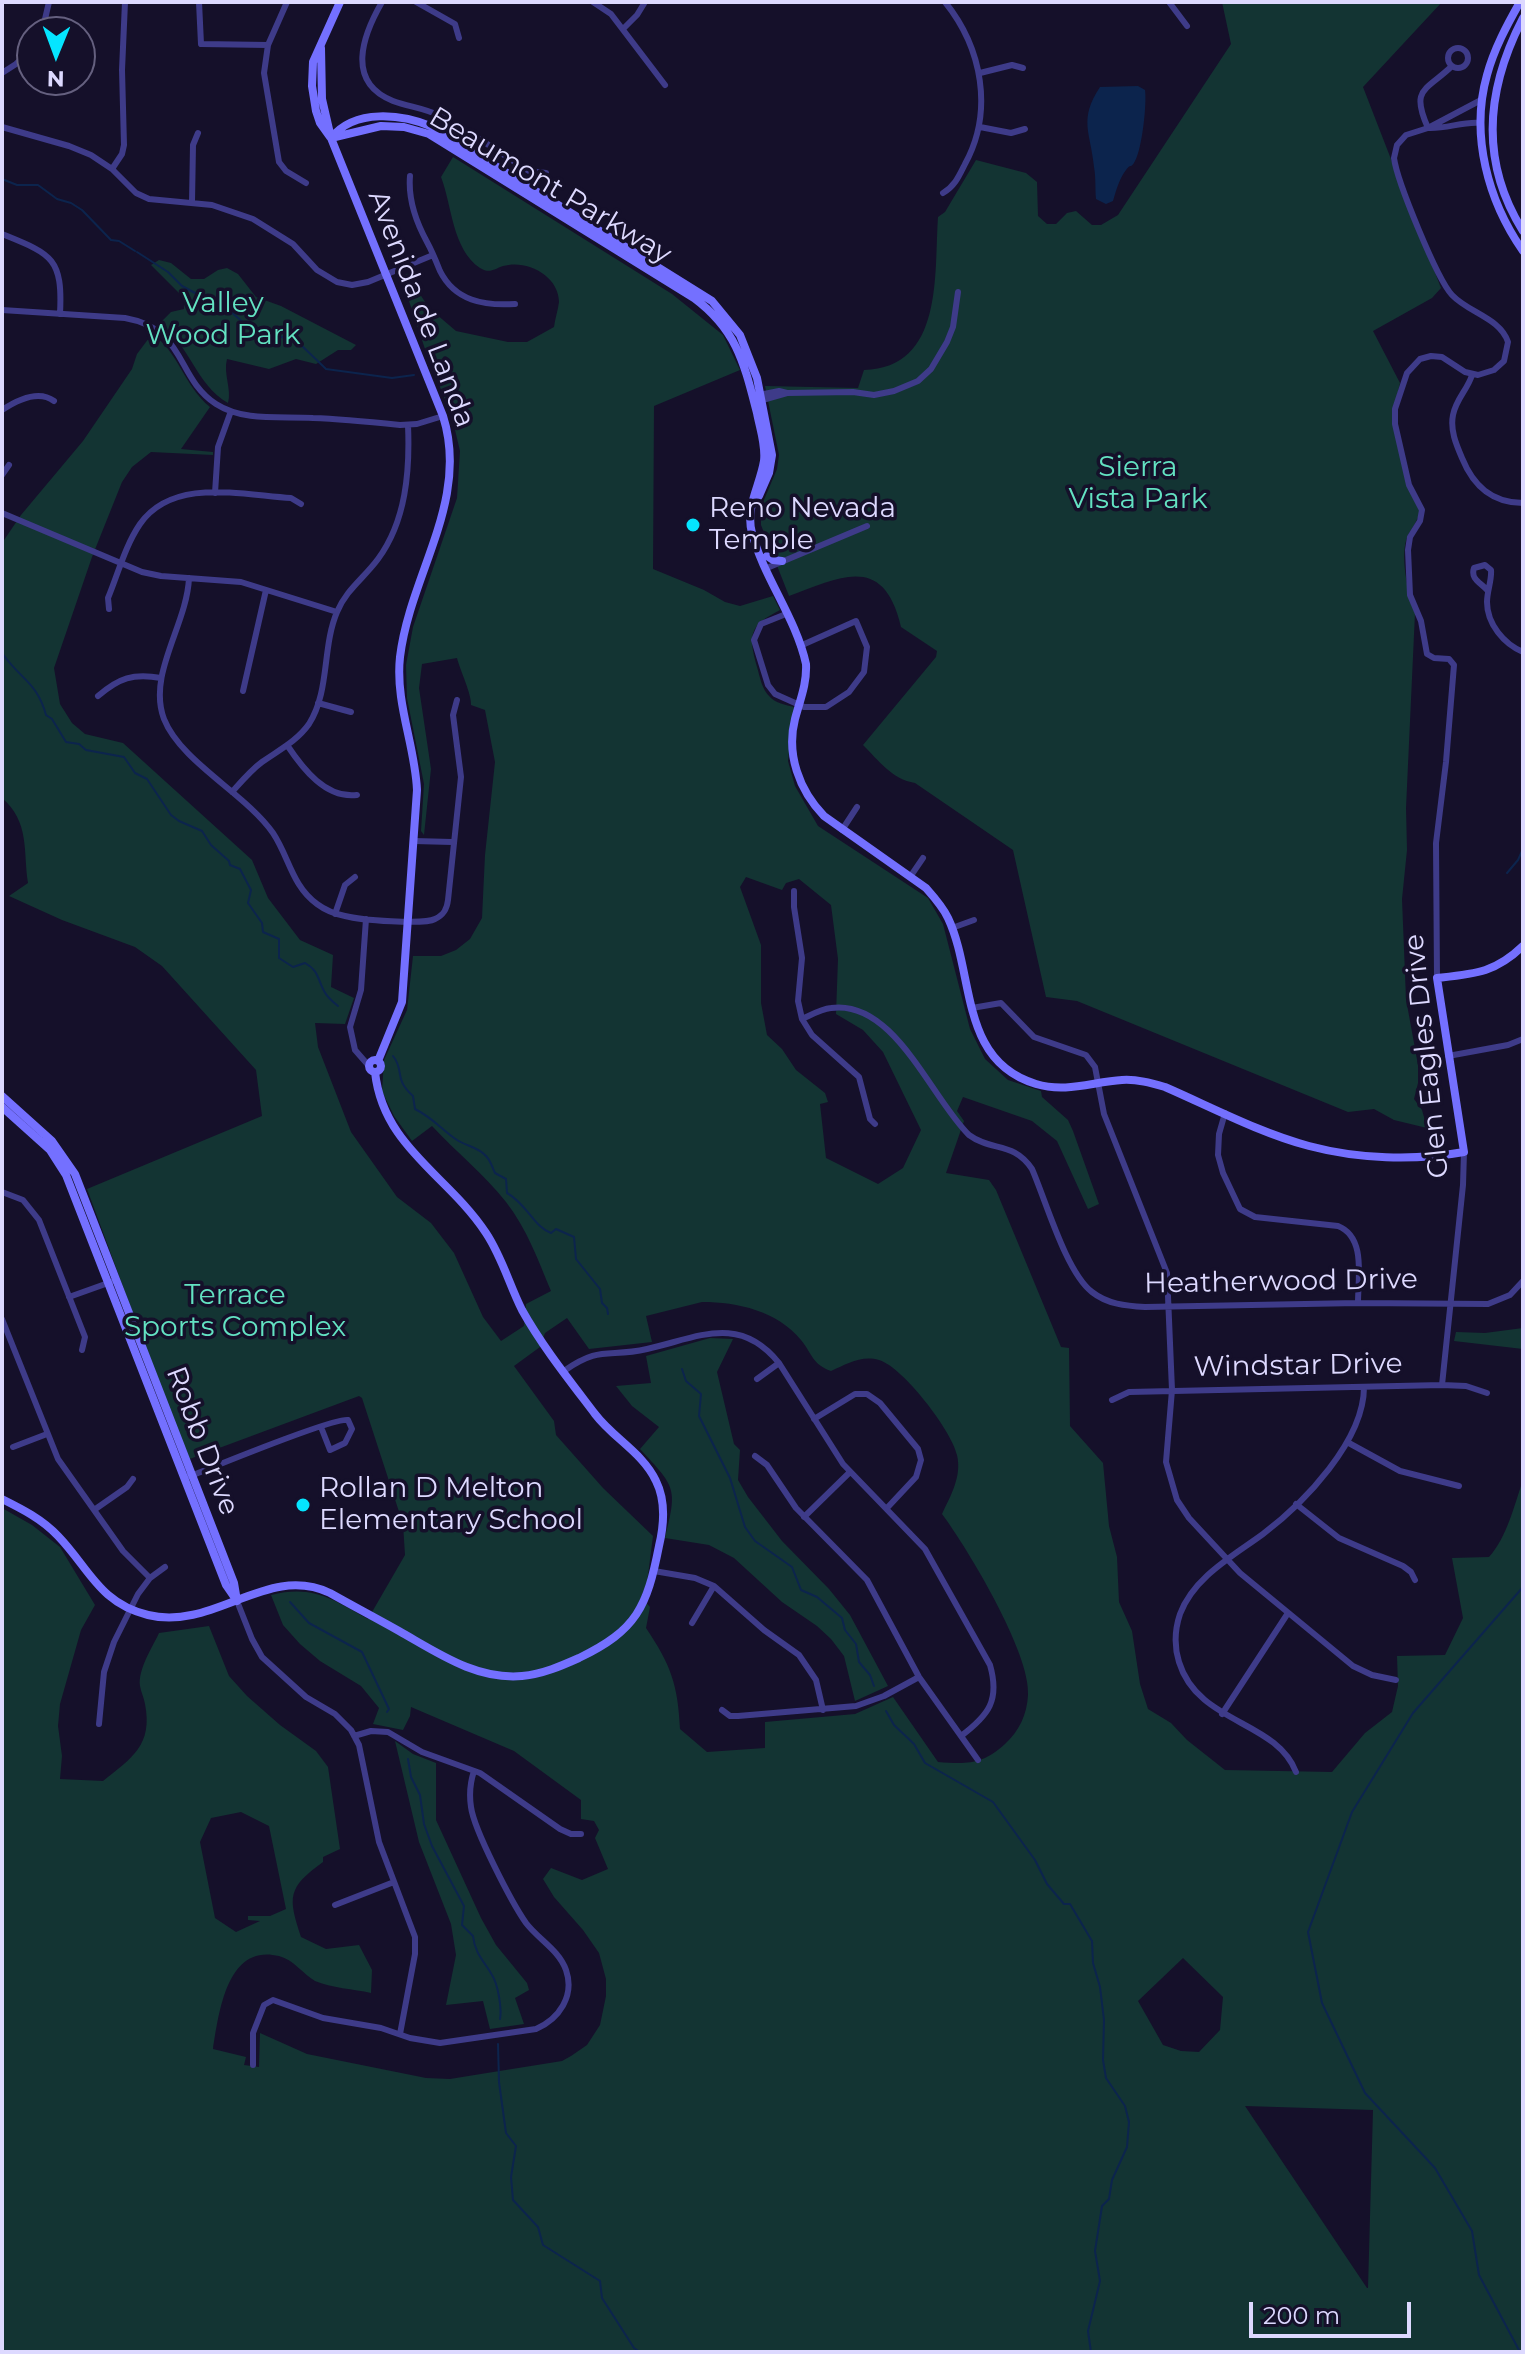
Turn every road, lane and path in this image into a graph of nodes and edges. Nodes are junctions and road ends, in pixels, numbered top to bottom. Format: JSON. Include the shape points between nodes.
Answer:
{"nodes":[{"id":1,"x":125,"y":2,"type":"edge"},
{"id":2,"x":199,"y":2,"type":"edge"},
{"id":3,"x":287,"y":2,"type":"edge"},
{"id":4,"x":340,"y":2,"type":"edge"},
{"id":5,"x":382,"y":2,"type":"edge"},
{"id":6,"x":416,"y":2,"type":"edge"},
{"id":7,"x":593,"y":2,"type":"edge"},
{"id":8,"x":645,"y":2,"type":"edge"},
{"id":9,"x":945,"y":2,"type":"edge"},
{"id":10,"x":1169,"y":2,"type":"edge"},
{"id":11,"x":1520,"y":2,"type":"edge"},
{"id":12,"x":1523,"y":18,"type":"edge"},
{"id":13,"x":1187,"y":26,"type":"dead end"},
{"id":14,"x":623,"y":29,"type":"junction"},
{"id":15,"x":459,"y":38,"type":"dead end"},
{"id":16,"x":268,"y":45,"type":"junction"},
{"id":17,"x":1452,"y":66,"type":"dead end"},
{"id":18,"x":1023,"y":68,"type":"dead end"},
{"id":19,"x":980,"y":73,"type":"junction"},
{"id":20,"x":665,"y":85,"type":"dead end"},
{"id":21,"x":1483,"y":99,"type":"junction"},
{"id":22,"x":1481,"y":123,"type":"junction"},
{"id":23,"x":2,"y":127,"type":"edge"},
{"id":24,"x":980,"y":127,"type":"junction"},
{"id":25,"x":1428,"y":128,"type":"junction"},
{"id":26,"x":1025,"y":129,"type":"dead end"},
{"id":27,"x":198,"y":133,"type":"dead end"},
{"id":28,"x":331,"y":138,"type":"junction"},
{"id":29,"x":112,"y":169,"type":"junction"},
{"id":30,"x":546,"y":173,"type":"dead end"},
{"id":31,"x":410,"y":176,"type":"dead end"},
{"id":32,"x":306,"y":183,"type":"dead end"},
{"id":33,"x":943,"y":193,"type":"dead end"},
{"id":34,"x":192,"y":202,"type":"junction"},
{"id":35,"x":1523,"y":231,"type":"edge"},
{"id":36,"x":2,"y":234,"type":"edge"},
{"id":37,"x":1523,"y":251,"type":"edge"},
{"id":38,"x":433,"y":255,"type":"junction"},
{"id":39,"x":387,"y":274,"type":"junction"},
{"id":40,"x":958,"y":292,"type":"dead end"},
{"id":41,"x":515,"y":304,"type":"dead end"},
{"id":42,"x":2,"y":310,"type":"edge"},
{"id":43,"x":60,"y":314,"type":"junction"},
{"id":44,"x":1472,"y":375,"type":"junction"},
{"id":45,"x":757,"y":398,"type":"junction"},
{"id":46,"x":54,"y":401,"type":"dead end"},
{"id":47,"x":2,"y":410,"type":"edge"},
{"id":48,"x":231,"y":411,"type":"junction"},
{"id":49,"x":443,"y":416,"type":"junction"},
{"id":50,"x":408,"y":425,"type":"junction"},
{"id":51,"x":9,"y":465,"type":"dead end"},
{"id":52,"x":2,"y":475,"type":"edge"},
{"id":53,"x":215,"y":493,"type":"junction"},
{"id":54,"x":1523,"y":503,"type":"edge"},
{"id":55,"x":301,"y":504,"type":"dead end"},
{"id":56,"x":2,"y":513,"type":"edge"},
{"id":57,"x":867,"y":526,"type":"dead end"},
{"id":58,"x":767,"y":556,"type":"junction"},
{"id":59,"x":782,"y":561,"type":"junction"},
{"id":60,"x":122,"y":563,"type":"junction"},
{"id":61,"x":769,"y":567,"type":"junction"},
{"id":62,"x":189,"y":578,"type":"junction"},
{"id":63,"x":266,"y":590,"type":"junction"},
{"id":64,"x":1488,"y":591,"type":"dead end"},
{"id":65,"x":109,"y":609,"type":"dead end"},
{"id":66,"x":337,"y":612,"type":"junction"},
{"id":67,"x":786,"y":614,"type":"junction"},
{"id":68,"x":802,"y":645,"type":"junction"},
{"id":69,"x":1523,"y":652,"type":"edge"},
{"id":70,"x":161,"y":678,"type":"junction"},
{"id":71,"x":243,"y":691,"type":"dead end"},
{"id":72,"x":98,"y":696,"type":"dead end"},
{"id":73,"x":457,"y":700,"type":"dead end"},
{"id":74,"x":318,"y":703,"type":"junction"},
{"id":75,"x":802,"y":705,"type":"junction"},
{"id":76,"x":351,"y":712,"type":"dead end"},
{"id":77,"x":287,"y":745,"type":"junction"},
{"id":78,"x":232,"y":792,"type":"junction"},
{"id":79,"x":357,"y":795,"type":"dead end"},
{"id":80,"x":857,"y":807,"type":"dead end"},
{"id":81,"x":843,"y":828,"type":"junction"},
{"id":82,"x":414,"y":841,"type":"junction"},
{"id":83,"x":452,"y":842,"type":"junction"},
{"id":84,"x":923,"y":858,"type":"dead end"},
{"id":85,"x":912,"y":876,"type":"junction"},
{"id":86,"x":355,"y":877,"type":"dead end"},
{"id":87,"x":794,"y":891,"type":"dead end"},
{"id":88,"x":335,"y":914,"type":"junction"},
{"id":89,"x":366,"y":919,"type":"junction"},
{"id":90,"x":974,"y":920,"type":"dead end"},
{"id":91,"x":409,"y":921,"type":"junction"},
{"id":92,"x":954,"y":928,"type":"junction"},
{"id":93,"x":1523,"y":946,"type":"edge"},
{"id":94,"x":1437,"y":978,"type":"junction"},
{"id":95,"x":972,"y":1008,"type":"junction"},
{"id":96,"x":802,"y":1019,"type":"junction"},
{"id":97,"x":1523,"y":1039,"type":"edge"},
{"id":98,"x":1448,"y":1056,"type":"junction"},
{"id":99,"x":374,"y":1066,"type":"junction"},
{"id":100,"x":1100,"y":1084,"type":"junction"},
{"id":101,"x":2,"y":1096,"type":"edge"},
{"id":102,"x":2,"y":1107,"type":"edge"},
{"id":103,"x":1225,"y":1113,"type":"junction"},
{"id":104,"x":875,"y":1124,"type":"dead end"},
{"id":105,"x":1464,"y":1152,"type":"junction"},
{"id":106,"x":2,"y":1192,"type":"edge"},
{"id":107,"x":112,"y":1281,"type":"junction"},
{"id":108,"x":1523,"y":1281,"type":"edge"},
{"id":109,"x":69,"y":1297,"type":"junction"},
{"id":110,"x":1451,"y":1302,"type":"junction"},
{"id":111,"x":1358,"y":1303,"type":"junction"},
{"id":112,"x":1169,"y":1306,"type":"junction"},
{"id":113,"x":2,"y":1319,"type":"edge"},
{"id":114,"x":12,"y":1344,"type":"junction"},
{"id":115,"x":2,"y":1347,"type":"edge"},
{"id":116,"x":82,"y":1350,"type":"dead end"},
{"id":117,"x":779,"y":1363,"type":"junction"},
{"id":118,"x":564,"y":1371,"type":"junction"},
{"id":119,"x":757,"y":1379,"type":"dead end"},
{"id":120,"x":1442,"y":1385,"type":"junction"},
{"id":121,"x":1364,"y":1387,"type":"junction"},
{"id":122,"x":1172,"y":1390,"type":"junction"},
{"id":123,"x":1487,"y":1393,"type":"dead end"},
{"id":124,"x":1112,"y":1400,"type":"dead end"},
{"id":125,"x":814,"y":1419,"type":"junction"},
{"id":126,"x":321,"y":1427,"type":"junction"},
{"id":127,"x":47,"y":1434,"type":"junction"},
{"id":128,"x":1347,"y":1442,"type":"junction"},
{"id":129,"x":13,"y":1447,"type":"dead end"},
{"id":130,"x":755,"y":1456,"type":"dead end"},
{"id":131,"x":850,"y":1472,"type":"junction"},
{"id":132,"x":189,"y":1476,"type":"junction"},
{"id":133,"x":133,"y":1479,"type":"dead end"},
{"id":134,"x":1459,"y":1486,"type":"dead end"},
{"id":135,"x":2,"y":1499,"type":"edge"},
{"id":136,"x":1296,"y":1504,"type":"junction"},
{"id":137,"x":887,"y":1508,"type":"junction"},
{"id":138,"x":94,"y":1510,"type":"junction"},
{"id":139,"x":804,"y":1517,"type":"junction"},
{"id":140,"x":1227,"y":1558,"type":"junction"},
{"id":141,"x":165,"y":1567,"type":"dead end"},
{"id":142,"x":654,"y":1571,"type":"junction"},
{"id":143,"x":150,"y":1578,"type":"junction"},
{"id":144,"x":1415,"y":1580,"type":"dead end"},
{"id":145,"x":714,"y":1586,"type":"junction"},
{"id":146,"x":237,"y":1601,"type":"junction"},
{"id":147,"x":132,"y":1609,"type":"junction"},
{"id":148,"x":1288,"y":1613,"type":"junction"},
{"id":149,"x":692,"y":1623,"type":"dead end"},
{"id":150,"x":919,"y":1677,"type":"junction"},
{"id":151,"x":1396,"y":1680,"type":"dead end"},
{"id":152,"x":722,"y":1710,"type":"dead end"},
{"id":153,"x":823,"y":1710,"type":"junction"},
{"id":154,"x":1222,"y":1714,"type":"junction"},
{"id":155,"x":99,"y":1724,"type":"dead end"},
{"id":156,"x":354,"y":1736,"type":"junction"},
{"id":157,"x":961,"y":1736,"type":"junction"},
{"id":158,"x":978,"y":1760,"type":"dead end"},
{"id":159,"x":474,"y":1771,"type":"junction"},
{"id":160,"x":1296,"y":1772,"type":"dead end"},
{"id":161,"x":581,"y":1834,"type":"dead end"},
{"id":162,"x":394,"y":1882,"type":"junction"},
{"id":163,"x":335,"y":1905,"type":"dead end"},
{"id":164,"x":400,"y":2034,"type":"junction"},
{"id":165,"x":253,"y":2065,"type":"dead end"}],
"edges":[{"from":1,"to":29,"type":"street","via":[[124,145]]},
{"from":2,"to":16,"type":"street","via":[[201,44]]},
{"from":3,"to":16,"type":"street"},
{"from":4,"to":28,"type":"street","name":"Avenida de Landa","via":[[314,57],[312,86],[320,123]]},
{"from":5,"to":30,"type":"street","via":[[362,55],[364,71],[377,91],[441,117],[529,171]]},
{"from":6,"to":15,"type":"street","via":[[455,24]]},
{"from":7,"to":14,"type":"street"},
{"from":8,"to":14,"type":"street"},
{"from":9,"to":19,"type":"street"},
{"from":10,"to":13,"type":"street"},
{"from":11,"to":21,"type":"street","via":[[1493,57]]},
{"from":12,"to":35,"type":"street","via":[[1498,76],[1492,117],[1498,177]]},
{"from":14,"to":20,"type":"street"},
{"from":16,"to":32,"type":"street","via":[[265,87],[277,156],[286,171]]},
{"from":17,"to":25,"type":"street","via":[[1420,94]]},
{"from":18,"to":19,"type":"street","via":[[1012,65]]},
{"from":19,"to":24,"type":"street"},
{"from":21,"to":22,"type":"street"},
{"from":21,"to":25,"type":"street"},
{"from":22,"to":25,"type":"street"},
{"from":22,"to":37,"type":"street","via":[[1492,194]]},
{"from":23,"to":29,"type":"street","via":[[80,150]]},
{"from":24,"to":26,"type":"street","via":[[1011,133]]},
{"from":24,"to":33,"type":"street","via":[[955,184]]},
{"from":25,"to":44,"type":"street","via":[[1401,140],[1395,164],[1443,283],[1463,305],[1500,327],[1508,342],[1499,366]]},
{"from":27,"to":34,"type":"street"},
{"from":28,"to":39,"type":"street","name":"Avenida de Landa"},
{"from":28,"to":45,"type":"street","name":"Beaumont Parkway","via":[[393,126],[439,139],[707,308],[740,352]]},
{"from":29,"to":34,"type":"street","via":[[142,196]]},
{"from":31,"to":38,"type":"street","via":[[409,193]]},
{"from":34,"to":39,"type":"street","via":[[226,209],[267,227],[337,282],[360,284]]},
{"from":36,"to":43,"type":"street","via":[[51,260],[60,279]]},
{"from":38,"to":39,"type":"street"},
{"from":38,"to":41,"type":"street","via":[[458,293],[487,305]]},
{"from":39,"to":49,"type":"street","name":"Avenida de Landa"},
{"from":40,"to":45,"type":"street","via":[[947,342],[931,369],[905,388],[874,395],[787,393]]},
{"from":42,"to":43,"type":"street"},
{"from":43,"to":48,"type":"street","via":[[125,318],[151,326],[174,345],[201,390]]},
{"from":44,"to":54,"type":"street","via":[[1454,413],[1457,446],[1471,477],[1485,492]]},
{"from":44,"to":94,"type":"street","name":"Glen Eagles Drive","via":[[1442,357],[1420,359],[1407,373],[1394,415],[1409,485],[1422,510],[1408,545],[1410,595],[1425,650],[1430,657],[1453,661],[1436,843]]},
{"from":45,"to":58,"type":"street","name":"Beaumont Parkway","via":[[772,455],[755,521]]},
{"from":45,"to":61,"type":"street","name":"Beaumont Parkway","via":[[765,454],[750,521]]},
{"from":46,"to":47,"type":"street","via":[[33,396]]},
{"from":48,"to":50,"type":"street"},
{"from":48,"to":53,"type":"street","via":[[218,447]]},
{"from":49,"to":50,"type":"street"},
{"from":49,"to":82,"type":"street","name":"Avenida de Landa","via":[[452,460],[449,490],[400,659],[401,703],[417,775]]},
{"from":50,"to":66,"type":"street","via":[[409,472],[397,521],[379,557],[348,591]]},
{"from":51,"to":52,"type":"street"},
{"from":53,"to":55,"type":"street","via":[[291,498]]},
{"from":53,"to":60,"type":"street","via":[[180,495],[155,508],[136,531]]},
{"from":56,"to":60,"type":"street"},
{"from":57,"to":59,"type":"street"},
{"from":58,"to":59,"type":"street"},
{"from":58,"to":61,"type":"street","name":"Beaumont Parkway"},
{"from":59,"to":61,"type":"street"},
{"from":60,"to":62,"type":"street","via":[[151,574]]},
{"from":60,"to":65,"type":"street"},
{"from":61,"to":67,"type":"street","name":"Beaumont Parkway"},
{"from":61,"to":68,"type":"street","name":"Beaumont Parkway"},
{"from":62,"to":63,"type":"street","via":[[230,580]]},
{"from":62,"to":70,"type":"street"},
{"from":63,"to":66,"type":"street"},
{"from":63,"to":71,"type":"street"},
{"from":64,"to":69,"type":"street","via":[[1488,609],[1498,632]]},
{"from":66,"to":74,"type":"street"},
{"from":67,"to":68,"type":"street","name":"Beaumont Parkway"},
{"from":67,"to":75,"type":"street","via":[[761,624],[755,646],[771,689]]},
{"from":68,"to":75,"type":"street","name":"Beaumont Parkway"},
{"from":68,"to":75,"type":"street","via":[[856,621],[867,647],[860,680],[849,692],[826,707]]},
{"from":70,"to":72,"type":"street","via":[[128,676]]},
{"from":70,"to":78,"type":"street","via":[[161,708],[168,727]]},
{"from":73,"to":83,"type":"street","via":[[453,715],[461,777]]},
{"from":74,"to":76,"type":"street"},
{"from":74,"to":77,"type":"street","via":[[307,726]]},
{"from":75,"to":81,"type":"street","name":"Beaumont Parkway","via":[[792,738],[797,771],[817,808]]},
{"from":77,"to":78,"type":"street","via":[[255,767]]},
{"from":77,"to":79,"type":"street","via":[[322,785],[345,797]]},
{"from":78,"to":88,"type":"street","via":[[273,833],[302,890]]},
{"from":80,"to":81,"type":"street"},
{"from":81,"to":85,"type":"street","name":"Beaumont Parkway"},
{"from":82,"to":83,"type":"street"},
{"from":82,"to":91,"type":"street","name":"Avenida de Landa"},
{"from":83,"to":91,"type":"street","via":[[446,910],[434,920]]},
{"from":84,"to":85,"type":"street"},
{"from":85,"to":92,"type":"street","name":"Beaumont Parkway"},
{"from":86,"to":88,"type":"street","via":[[345,885]]},
{"from":87,"to":96,"type":"street"},
{"from":88,"to":89,"type":"street"},
{"from":89,"to":91,"type":"street"},
{"from":89,"to":99,"type":"street","via":[[361,990],[350,1027],[355,1050]]},
{"from":90,"to":92,"type":"street"},
{"from":91,"to":99,"type":"street","name":"Avenida de Landa","via":[[402,1002]]},
{"from":92,"to":95,"type":"street","name":"Beaumont Parkway"},
{"from":93,"to":94,"type":"street","via":[[1494,968]]},
{"from":94,"to":98,"type":"street","name":"Glen Eagles Drive"},
{"from":95,"to":100,"type":"street","via":[[1001,1003],[1034,1037],[1090,1058]]},
{"from":95,"to":100,"type":"street","name":"Beaumont Parkway","via":[[984,1042],[1016,1075],[1056,1088]]},
{"from":96,"to":104,"type":"street","via":[[812,1035],[859,1077]]},
{"from":96,"to":112,"type":"street","name":"Heatherwood Drive","via":[[834,1007],[881,1022],[969,1135],[1026,1160],[1073,1270],[1091,1292],[1121,1305]]},
{"from":97,"to":98,"type":"street"},
{"from":98,"to":105,"type":"street","name":"Glen Eagles Drive"},
{"from":99,"to":118,"type":"street","via":[[379,1101],[388,1118],[486,1232],[521,1308]]},
{"from":100,"to":103,"type":"street","name":"Beaumont Parkway","via":[[1145,1082]]},
{"from":100,"to":112,"type":"street","via":[[1104,1114],[1164,1263]]},
{"from":101,"to":107,"type":"street","name":"Robb Drive","via":[[69,1163]]},
{"from":102,"to":107,"type":"street","name":"Robb Drive","via":[[61,1166]]},
{"from":103,"to":105,"type":"street","name":"Beaumont Parkway","via":[[1330,1150],[1407,1158]]},
{"from":103,"to":111,"type":"street","via":[[1218,1155],[1236,1205],[1249,1216],[1348,1231],[1356,1245]]},
{"from":105,"to":110,"type":"street","name":"Glen Eagles Drive"},
{"from":106,"to":109,"type":"street","via":[[23,1200],[35,1213]]},
{"from":107,"to":109,"type":"street"},
{"from":107,"to":132,"type":"street","name":"Robb Drive"},
{"from":108,"to":110,"type":"street","name":"Heatherwood Drive","via":[[1495,1303]]},
{"from":109,"to":116,"type":"street","via":[[85,1337]]},
{"from":110,"to":111,"type":"street","name":"Heatherwood Drive"},
{"from":110,"to":120,"type":"street","name":"Glen Eagles Drive"},
{"from":111,"to":112,"type":"street","name":"Heatherwood Drive"},
{"from":112,"to":122,"type":"street"},
{"from":113,"to":114,"type":"street"},
{"from":114,"to":115,"type":"street"},
{"from":114,"to":127,"type":"street"},
{"from":117,"to":118,"type":"street","via":[[750,1339],[722,1332],[635,1352],[599,1353]]},
{"from":117,"to":119,"type":"street"},
{"from":117,"to":125,"type":"street"},
{"from":118,"to":142,"type":"street","via":[[603,1425],[656,1480],[663,1509]]},
{"from":120,"to":121,"type":"street","name":"Windstar Drive"},
{"from":120,"to":123,"type":"street","name":"Windstar Drive"},
{"from":121,"to":122,"type":"street","name":"Windstar Drive"},
{"from":121,"to":128,"type":"street","via":[[1361,1411]]},
{"from":122,"to":124,"type":"street","name":"Windstar Drive","via":[[1129,1392]]},
{"from":122,"to":140,"type":"street","via":[[1165,1453],[1172,1487],[1189,1518]]},
{"from":125,"to":131,"type":"street"},
{"from":125,"to":137,"type":"street","via":[[855,1394],[867,1394],[918,1449],[916,1477]]},
{"from":126,"to":126,"type":"street","via":[[330,1450],[345,1443],[352,1429],[343,1418]]},
{"from":126,"to":132,"type":"street"},
{"from":127,"to":129,"type":"street"},
{"from":127,"to":138,"type":"street"},
{"from":128,"to":134,"type":"street","via":[[1400,1471]]},
{"from":128,"to":136,"type":"street"},
{"from":130,"to":139,"type":"street"},
{"from":131,"to":137,"type":"street"},
{"from":131,"to":139,"type":"street"},
{"from":132,"to":146,"type":"street","name":"Robb Drive","via":[[226,1585]]},
{"from":133,"to":138,"type":"street"},
{"from":135,"to":147,"type":"street","via":[[49,1527],[100,1589]]},
{"from":136,"to":140,"type":"street"},
{"from":136,"to":144,"type":"street","via":[[1339,1538],[1403,1566]]},
{"from":137,"to":157,"type":"street","via":[[925,1549],[990,1665],[995,1681],[987,1714]]},
{"from":138,"to":143,"type":"street"},
{"from":139,"to":150,"type":"street","via":[[867,1580]]},
{"from":140,"to":148,"type":"street"},
{"from":140,"to":154,"type":"street","via":[[1188,1598],[1175,1636],[1184,1675]]},
{"from":141,"to":143,"type":"street"},
{"from":142,"to":145,"type":"street"},
{"from":142,"to":146,"type":"street","via":[[647,1598],[623,1632],[562,1666],[514,1677],[465,1667],[314,1586],[281,1585]]},
{"from":143,"to":147,"type":"street"},
{"from":145,"to":149,"type":"street"},
{"from":145,"to":153,"type":"street","via":[[806,1662]]},
{"from":146,"to":147,"type":"street","via":[[185,1617]]},
{"from":146,"to":156,"type":"street","name":"Robb Drive","via":[[262,1657],[335,1714]]},
{"from":147,"to":155,"type":"street","via":[[105,1666]]},
{"from":148,"to":151,"type":"street","via":[[1362,1676]]},
{"from":148,"to":154,"type":"street"},
{"from":150,"to":153,"type":"street","via":[[856,1706]]},
{"from":150,"to":157,"type":"street"},
{"from":152,"to":153,"type":"street","via":[[738,1716]]},
{"from":154,"to":160,"type":"street","via":[[1282,1746]]},
{"from":156,"to":159,"type":"street","via":[[388,1732],[422,1752]]},
{"from":156,"to":162,"type":"street","name":"Robb Drive"},
{"from":157,"to":158,"type":"street"},
{"from":159,"to":161,"type":"street","via":[[560,1829]]},
{"from":159,"to":164,"type":"street","via":[[470,1800],[477,1826],[518,1910],[561,1959],[568,1983],[562,2008],[536,2029],[440,2043]]},
{"from":162,"to":163,"type":"street"},
{"from":162,"to":164,"type":"street","name":"Robb Drive","via":[[416,1947]]},
{"from":164,"to":165,"type":"street","via":[[269,2001],[253,2033]]}]}
